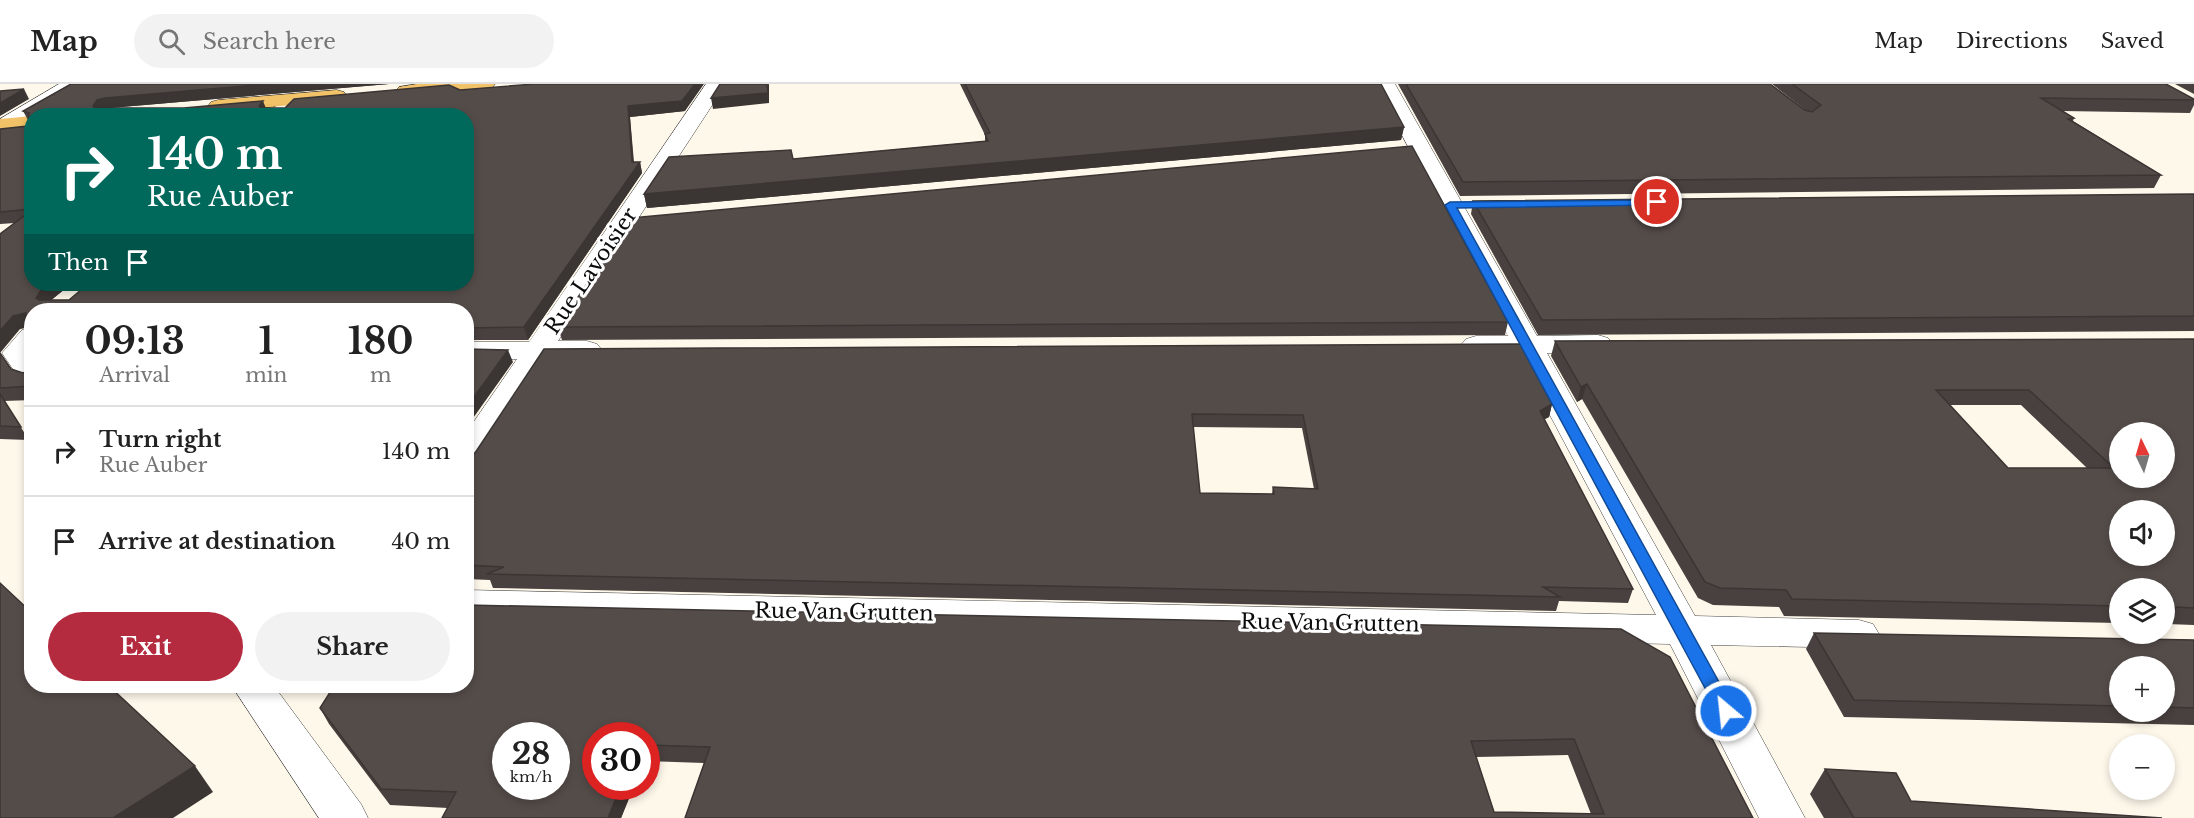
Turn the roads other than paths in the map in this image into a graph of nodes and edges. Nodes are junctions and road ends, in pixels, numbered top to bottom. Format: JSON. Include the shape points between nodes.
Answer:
{"nodes":[{"id":1,"x":73,"y":84,"type":"edge"},
{"id":2,"x":485,"y":84,"type":"edge"},
{"id":3,"x":716,"y":84,"type":"edge"},
{"id":4,"x":1385,"y":84,"type":"edge"},
{"id":5,"x":509,"y":88,"type":"edge"},
{"id":6,"x":358,"y":98,"type":"edge"},
{"id":7,"x":285,"y":107,"type":"edge"},
{"id":8,"x":33,"y":108,"type":"edge"},
{"id":9,"x":264,"y":108,"type":"edge"},
{"id":10,"x":24,"y":114,"type":"edge"},
{"id":11,"x":24,"y":123,"type":"edge"},
{"id":12,"x":2,"y":127,"type":"edge"},
{"id":13,"x":24,"y":128,"type":"edge"},
{"id":14,"x":1528,"y":344,"type":"junction"},
{"id":15,"x":1623,"y":344,"type":"edge"},
{"id":16,"x":1444,"y":345,"type":"edge"},
{"id":17,"x":538,"y":350,"type":"junction"},
{"id":18,"x":610,"y":350,"type":"edge"},
{"id":19,"x":474,"y":351,"type":"edge"},
{"id":20,"x":474,"y":446,"type":"edge"},
{"id":21,"x":474,"y":604,"type":"edge"},
{"id":22,"x":1683,"y":630,"type":"junction"},
{"id":23,"x":1897,"y":635,"type":"edge"},
{"id":24,"x":257,"y":693,"type":"edge"},
{"id":25,"x":345,"y":818,"type":"edge"},
{"id":26,"x":1782,"y":818,"type":"edge"}],
"edges":[{"from":1,"to":8,"type":"street"},
{"from":2,"to":5,"type":"main road","via":[[388,95]]},
{"from":3,"to":17,"type":"street","name":"Rue Lavoisier","via":[[638,219]]},
{"from":4,"to":14,"type":"street","via":[[1407,148],[1462,205]]},
{"from":6,"to":7,"type":"main road"},
{"from":7,"to":9,"type":"main road"},
{"from":10,"to":12,"type":"street"},
{"from":11,"to":12,"type":"main road"},
{"from":12,"to":13,"type":"main road"},
{"from":14,"to":15,"type":"street"},
{"from":14,"to":16,"type":"street"},
{"from":14,"to":22,"type":"street"},
{"from":17,"to":18,"type":"street"},
{"from":17,"to":19,"type":"street"},
{"from":17,"to":20,"type":"street","name":"Rue Lavoisier"},
{"from":21,"to":22,"type":"street","name":"Rue Van Grutten"},
{"from":22,"to":23,"type":"street","name":"Rue Van Grutten"},
{"from":22,"to":26,"type":"street"},
{"from":24,"to":25,"type":"street"}]}
